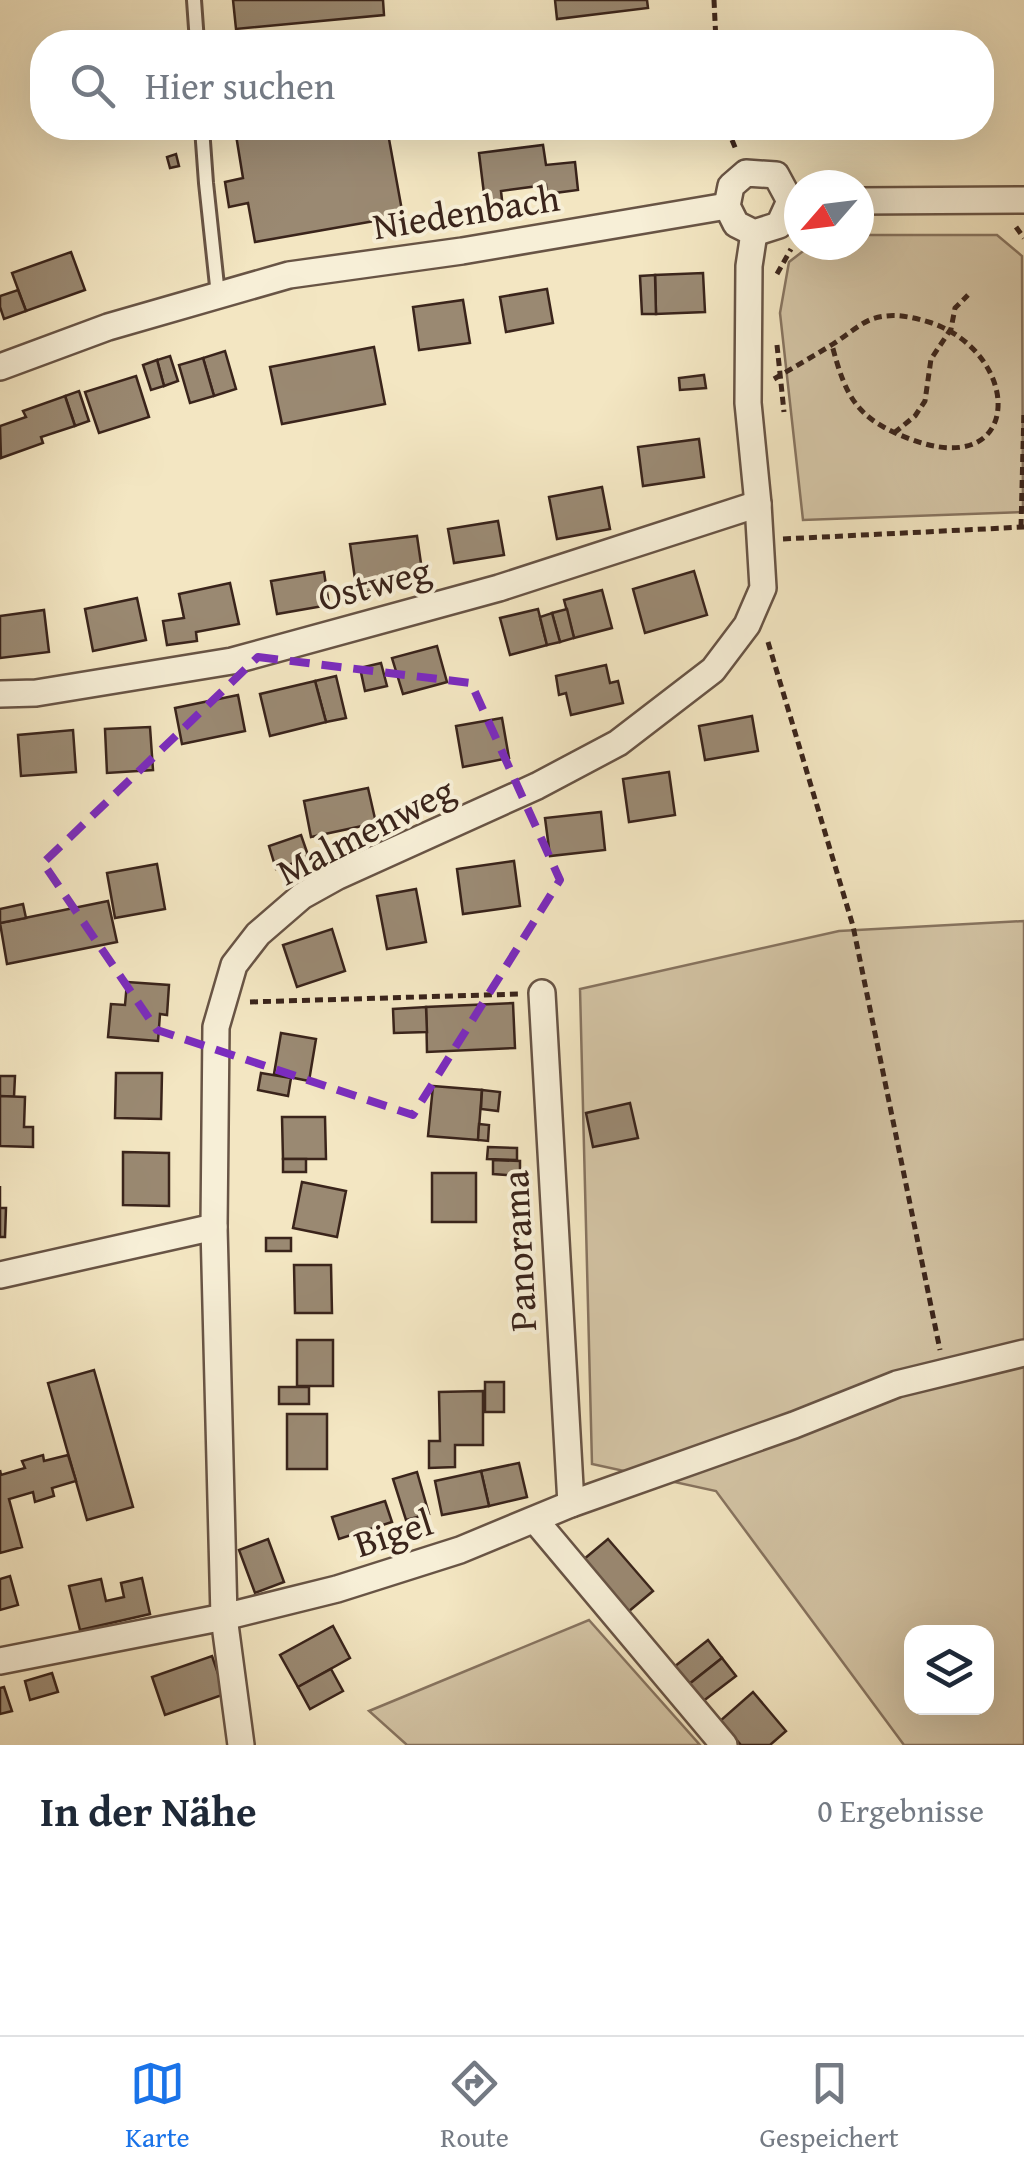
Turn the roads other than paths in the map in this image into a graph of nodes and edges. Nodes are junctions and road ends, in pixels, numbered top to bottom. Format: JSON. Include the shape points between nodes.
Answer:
{"nodes":[{"id":1,"x":194,"y":0,"type":"edge"},
{"id":2,"x":196,"y":30,"type":"edge"},
{"id":3,"x":203,"y":140,"type":"edge"},
{"id":4,"x":784,"y":187,"type":"edge"},
{"id":5,"x":1024,"y":200,"type":"edge"},
{"id":6,"x":874,"y":201,"type":"edge"},
{"id":7,"x":727,"y":206,"type":"junction"},
{"id":8,"x":784,"y":218,"type":"edge"},
{"id":9,"x":754,"y":233,"type":"junction"},
{"id":10,"x":218,"y":295,"type":"junction"},
{"id":11,"x":0,"y":367,"type":"edge"},
{"id":12,"x":758,"y":504,"type":"junction"},
{"id":13,"x":0,"y":694,"type":"edge"},
{"id":14,"x":542,"y":993,"type":"road end"},
{"id":15,"x":214,"y":1227,"type":"junction"},
{"id":16,"x":0,"y":1274,"type":"edge"},
{"id":17,"x":1024,"y":1353,"type":"edge"},
{"id":18,"x":571,"y":1504,"type":"junction"},
{"id":19,"x":534,"y":1520,"type":"junction"},
{"id":20,"x":224,"y":1617,"type":"junction"},
{"id":21,"x":0,"y":1661,"type":"edge"},
{"id":22,"x":241,"y":1745,"type":"edge"},
{"id":23,"x":724,"y":1745,"type":"edge"}],
"edges":[{"from":1,"to":2,"type":"lane"},
{"from":3,"to":10,"type":"lane"},
{"from":4,"to":7,"type":"street","via":[[776,175],[746,172],[731,186]]},
{"from":5,"to":6,"type":"street"},
{"from":7,"to":9,"type":"street","via":[[736,224]]},
{"from":7,"to":10,"type":"street","name":"Niedenbach","via":[[288,276]]},
{"from":8,"to":9,"type":"street"},
{"from":9,"to":12,"type":"street","name":"Malmenweg","via":[[748,403]]},
{"from":10,"to":11,"type":"street","name":"Niedenbach"},
{"from":12,"to":13,"type":"street","name":"Ostweg","via":[[499,588],[232,661]]},
{"from":12,"to":15,"type":"street","name":"Malmenweg","via":[[763,588],[747,625],[713,670],[618,742],[302,896],[234,965],[216,1027]]},
{"from":14,"to":18,"type":"street","name":"Panorama"},
{"from":15,"to":16,"type":"street"},
{"from":15,"to":20,"type":"street","name":"Malmenweg"},
{"from":17,"to":18,"type":"street","name":"Bigel","via":[[897,1384]]},
{"from":18,"to":19,"type":"street","name":"Bigel"},
{"from":19,"to":20,"type":"street","name":"Bigel","via":[[337,1590]]},
{"from":19,"to":23,"type":"street"},
{"from":20,"to":21,"type":"street","name":"Bigel"},
{"from":20,"to":22,"type":"street","name":"Malmenweg"}]}
